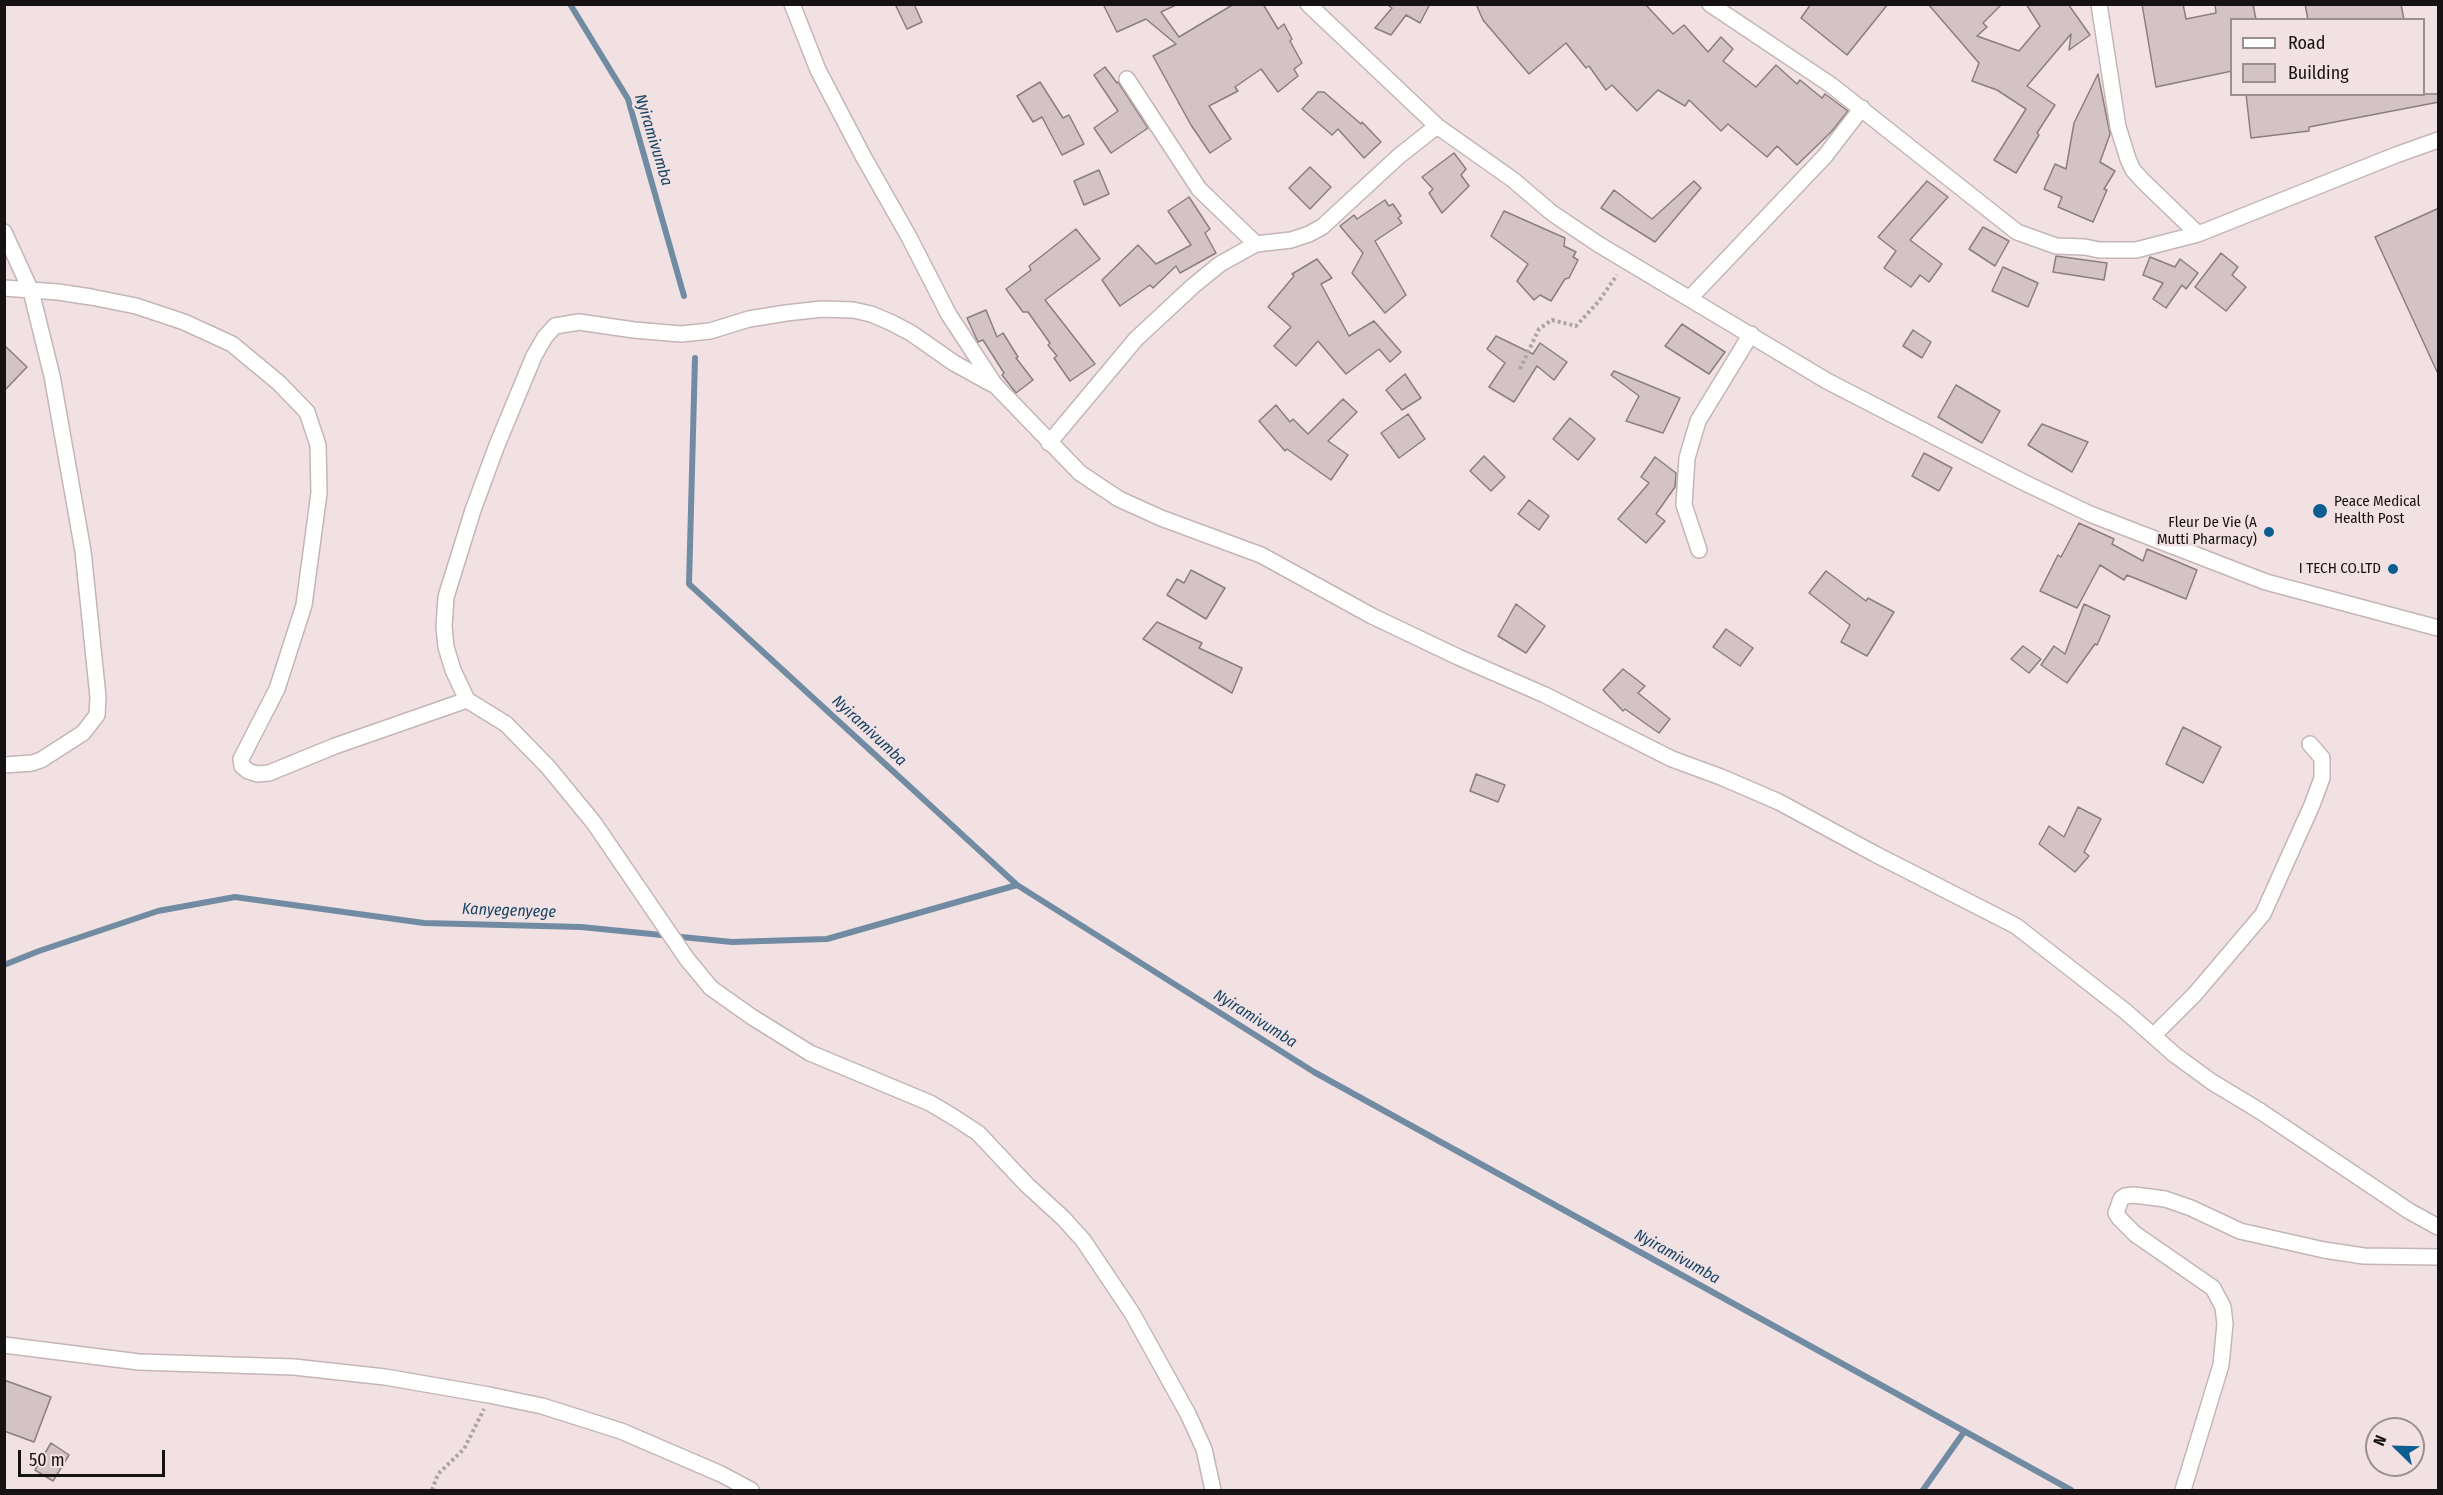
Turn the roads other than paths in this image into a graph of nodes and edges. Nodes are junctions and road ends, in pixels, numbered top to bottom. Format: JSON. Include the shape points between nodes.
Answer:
{"nodes":[{"id":1,"x":792,"y":4,"type":"edge"},
{"id":2,"x":1308,"y":4,"type":"edge"},
{"id":3,"x":1710,"y":4,"type":"edge"},
{"id":4,"x":2099,"y":4,"type":"edge"},
{"id":5,"x":1127,"y":79,"type":"dead end"},
{"id":6,"x":1862,"y":108,"type":"junction"},
{"id":7,"x":1437,"y":126,"type":"junction"},
{"id":8,"x":2439,"y":140,"type":"edge"},
{"id":9,"x":4,"y":232,"type":"edge"},
{"id":10,"x":2198,"y":234,"type":"junction"},
{"id":11,"x":1256,"y":244,"type":"junction"},
{"id":12,"x":4,"y":288,"type":"edge"},
{"id":13,"x":31,"y":291,"type":"junction"},
{"id":14,"x":1690,"y":298,"type":"junction"},
{"id":15,"x":1751,"y":334,"type":"junction"},
{"id":16,"x":995,"y":385,"type":"junction"},
{"id":17,"x":1049,"y":443,"type":"junction"},
{"id":18,"x":1699,"y":550,"type":"dead end"},
{"id":19,"x":2439,"y":628,"type":"edge"},
{"id":20,"x":467,"y":700,"type":"junction"},
{"id":21,"x":2310,"y":744,"type":"dead end"},
{"id":22,"x":4,"y":765,"type":"edge"},
{"id":23,"x":2154,"y":1035,"type":"junction"},
{"id":24,"x":2439,"y":1227,"type":"edge"},
{"id":25,"x":2439,"y":1257,"type":"edge"},
{"id":26,"x":4,"y":1345,"type":"edge"},
{"id":27,"x":751,"y":1491,"type":"edge"},
{"id":28,"x":1213,"y":1491,"type":"edge"},
{"id":29,"x":2182,"y":1491,"type":"edge"}],
"edges":[{"from":1,"to":16,"type":"street","via":[[818,70],[863,156],[949,315]]},
{"from":2,"to":7,"type":"street"},
{"from":3,"to":6,"type":"street"},
{"from":4,"to":10,"type":"street","via":[[2118,127],[2128,159],[2144,182]]},
{"from":5,"to":11,"type":"street","via":[[1199,189]]},
{"from":6,"to":10,"type":"street","via":[[2017,232],[2056,246],[2115,251],[2136,250]]},
{"from":6,"to":14,"type":"street","via":[[1825,156]]},
{"from":7,"to":11,"type":"street","via":[[1323,226],[1291,240]]},
{"from":7,"to":14,"type":"street","via":[[1552,213]]},
{"from":8,"to":10,"type":"street"},
{"from":9,"to":13,"type":"street"},
{"from":11,"to":17,"type":"street","via":[[1220,264],[1137,339]]},
{"from":12,"to":13,"type":"street"},
{"from":13,"to":20,"type":"street","via":[[136,306],[184,322],[232,344],[272,376],[307,412],[318,445],[319,493],[304,604],[277,689],[241,759],[242,766],[256,774],[269,772]]},
{"from":13,"to":22,"type":"street","via":[[52,376],[84,551],[97,715],[83,734],[41,760]]},
{"from":14,"to":15,"type":"street"},
{"from":15,"to":18,"type":"street","via":[[1698,421],[1687,458],[1684,505]]},
{"from":15,"to":19,"type":"street","via":[[1890,415],[2090,514],[2266,582]]},
{"from":16,"to":17,"type":"street"},
{"from":16,"to":20,"type":"street","via":[[911,333],[853,310],[786,313],[681,334],[579,322],[555,326],[534,356],[497,445],[446,597],[446,646]]},
{"from":17,"to":23,"type":"street","via":[[1080,473],[1119,499],[1261,555],[1447,652],[1545,695],[1672,759],[1779,802],[2016,926]]},
{"from":20,"to":28,"type":"street","via":[[506,724],[548,767],[594,823],[711,988],[810,1053],[930,1103],[955,1118],[978,1133],[1064,1218],[1132,1313],[1188,1414],[1204,1449]]},
{"from":21,"to":23,"type":"street","via":[[2322,758],[2322,778],[2263,914],[2195,994]]},
{"from":23,"to":24,"type":"street","via":[[2212,1082]]},
{"from":25,"to":29,"type":"street","via":[[2364,1256],[2324,1250],[2240,1231],[2165,1199],[2134,1195],[2121,1199],[2116,1213],[2120,1219],[2135,1234],[2213,1288],[2223,1307],[2221,1365]]},
{"from":26,"to":27,"type":"street","via":[[139,1362],[294,1367],[385,1377],[489,1395],[542,1406],[621,1431]]}]}
